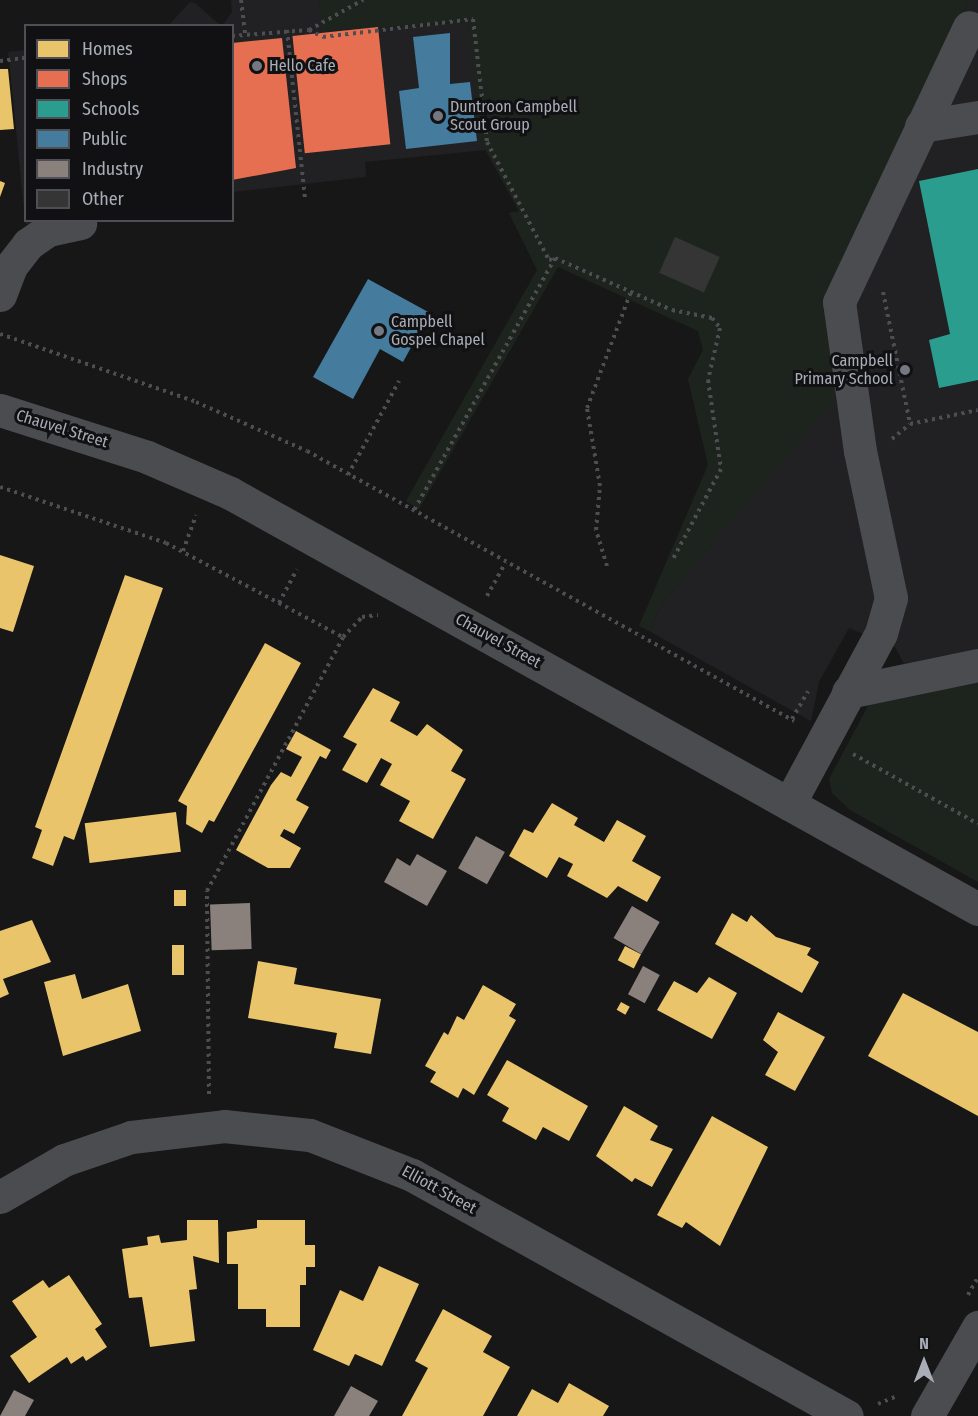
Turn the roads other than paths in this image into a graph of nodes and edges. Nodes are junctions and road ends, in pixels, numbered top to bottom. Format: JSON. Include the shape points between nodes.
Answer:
{"nodes":[{"id":1,"x":969,"y":27,"type":"dead end"},
{"id":2,"x":978,"y":117,"type":"edge"},
{"id":3,"x":921,"y":126,"type":"junction"},
{"id":4,"x":80,"y":223,"type":"dead end"},
{"id":5,"x":0,"y":295,"type":"edge"},
{"id":6,"x":0,"y":410,"type":"edge"},
{"id":7,"x":978,"y":665,"type":"edge"},
{"id":8,"x":848,"y":692,"type":"junction"},
{"id":9,"x":789,"y":804,"type":"junction"},
{"id":10,"x":978,"y":909,"type":"edge"},
{"id":11,"x":0,"y":1197,"type":"edge"},
{"id":12,"x":978,"y":1327,"type":"edge"},
{"id":13,"x":847,"y":1416,"type":"edge"},
{"id":14,"x":927,"y":1416,"type":"edge"}],
"edges":[{"from":1,"to":3,"type":"street"},
{"from":2,"to":3,"type":"street"},
{"from":3,"to":8,"type":"street","via":[[844,286],[837,312],[860,451],[891,587],[886,622]]},
{"from":4,"to":5,"type":"street","via":[[33,240],[11,266]]},
{"from":6,"to":9,"type":"street","name":"Chauvel Street","via":[[199,478]]},
{"from":7,"to":8,"type":"street"},
{"from":8,"to":9,"type":"street"},
{"from":9,"to":10,"type":"street","name":"Chauvel Street"},
{"from":11,"to":13,"type":"street","name":"Elliott Street","via":[[64,1160],[105,1144],[209,1127],[297,1132],[383,1160]]},
{"from":12,"to":14,"type":"street"}]}
